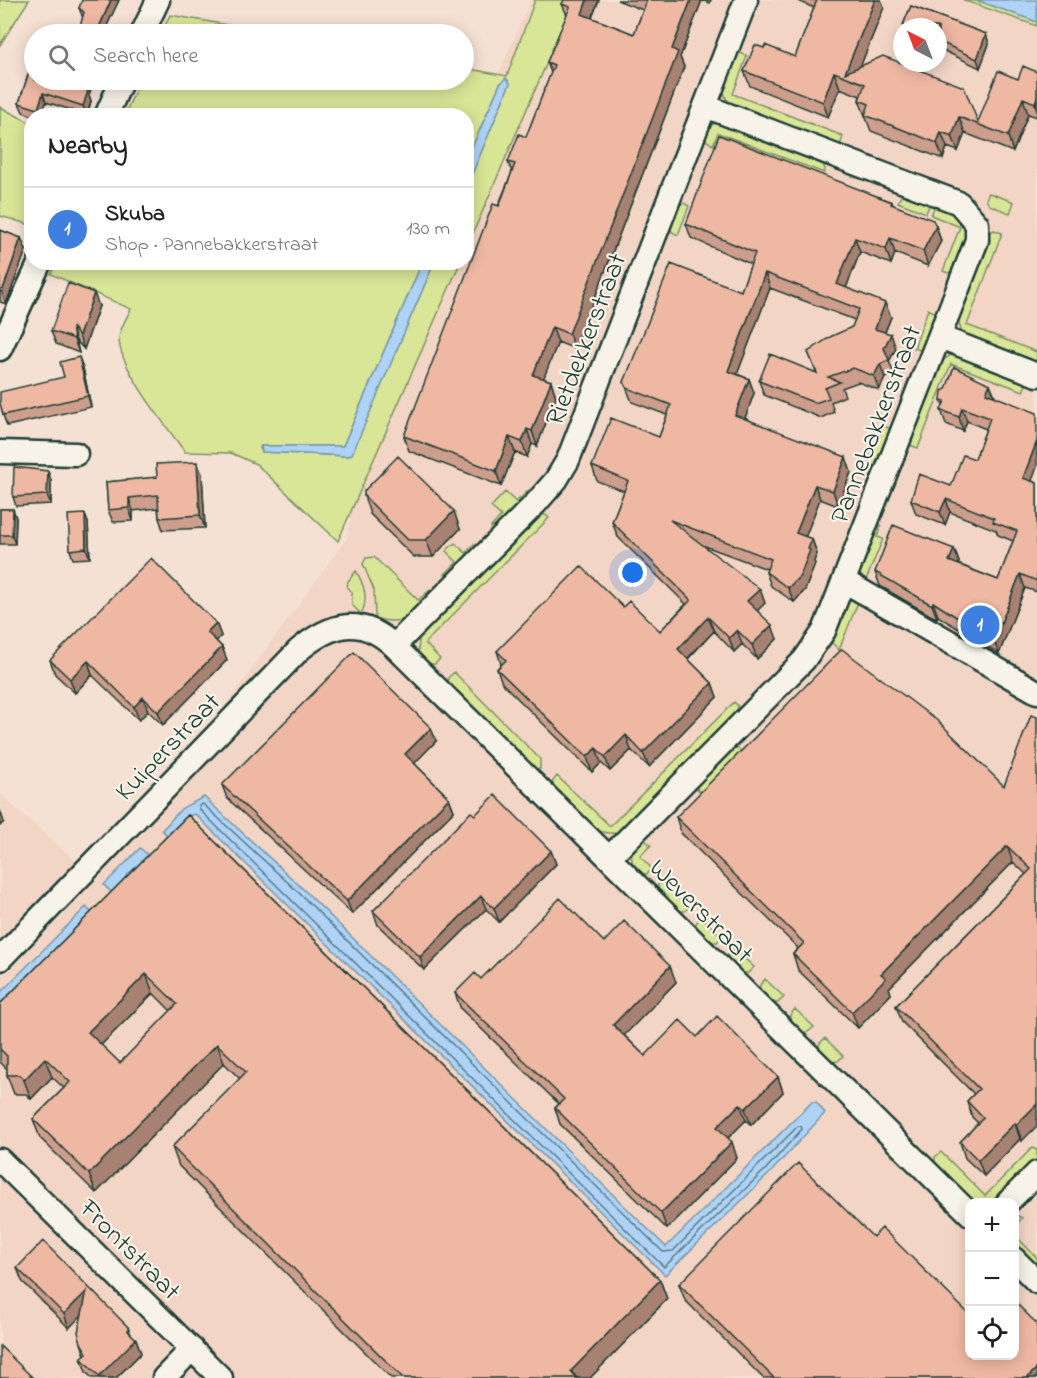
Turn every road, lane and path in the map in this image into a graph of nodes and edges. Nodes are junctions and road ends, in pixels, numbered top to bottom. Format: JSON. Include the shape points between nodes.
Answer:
{"nodes":[{"id":1,"x":158,"y":0,"type":"edge"},
{"id":2,"x":746,"y":0,"type":"edge"},
{"id":3,"x":147,"y":24,"type":"edge"},
{"id":4,"x":118,"y":90,"type":"edge"},
{"id":5,"x":705,"y":106,"type":"junction"},
{"id":6,"x":110,"y":108,"type":"edge"},
{"id":7,"x":36,"y":270,"type":"edge"},
{"id":8,"x":940,"y":337,"type":"junction"},
{"id":9,"x":0,"y":350,"type":"edge"},
{"id":10,"x":1037,"y":375,"type":"edge"},
{"id":11,"x":0,"y":452,"type":"edge"},
{"id":12,"x":76,"y":454,"type":"dead end"},
{"id":13,"x":844,"y":581,"type":"junction"},
{"id":14,"x":394,"y":646,"type":"junction"},
{"id":15,"x":1037,"y":693,"type":"edge"},
{"id":16,"x":609,"y":858,"type":"junction"},
{"id":17,"x":0,"y":959,"type":"edge"},
{"id":18,"x":0,"y":1160,"type":"edge"},
{"id":19,"x":1037,"y":1173,"type":"edge"},
{"id":20,"x":1013,"y":1198,"type":"edge"},
{"id":21,"x":965,"y":1210,"type":"edge"},
{"id":22,"x":1019,"y":1264,"type":"edge"},
{"id":23,"x":1037,"y":1282,"type":"edge"},
{"id":24,"x":192,"y":1349,"type":"junction"},
{"id":25,"x":164,"y":1378,"type":"edge"},
{"id":26,"x":221,"y":1378,"type":"edge"}],
"edges":[{"from":1,"to":3,"type":"street"},
{"from":2,"to":5,"type":"street","name":"Rietdekkerstraat"},
{"from":4,"to":6,"type":"street"},
{"from":5,"to":8,"type":"street","name":"Pannebakkerstraat","via":[[958,203],[969,212],[977,224],[977,240]]},
{"from":5,"to":14,"type":"street","name":"Rietdekkerstraat","via":[[568,460],[536,503]]},
{"from":7,"to":9,"type":"street"},
{"from":8,"to":10,"type":"street"},
{"from":8,"to":13,"type":"street","name":"Pannebakkerstraat"},
{"from":11,"to":12,"type":"street"},
{"from":13,"to":15,"type":"street"},
{"from":13,"to":16,"type":"street","name":"Pannebakkerstraat","via":[[824,632],[804,660]]},
{"from":14,"to":16,"type":"street","name":"Weverstraat"},
{"from":14,"to":17,"type":"street","name":"Kuiperstraat","via":[[384,636],[350,625],[315,636]]},
{"from":16,"to":21,"type":"street","name":"Weverstraat"},
{"from":18,"to":24,"type":"street","name":"Frontstraat"},
{"from":19,"to":20,"type":"street"},
{"from":22,"to":23,"type":"street"},
{"from":24,"to":25,"type":"street"},
{"from":24,"to":26,"type":"street","name":"Frontstraat"}]}
